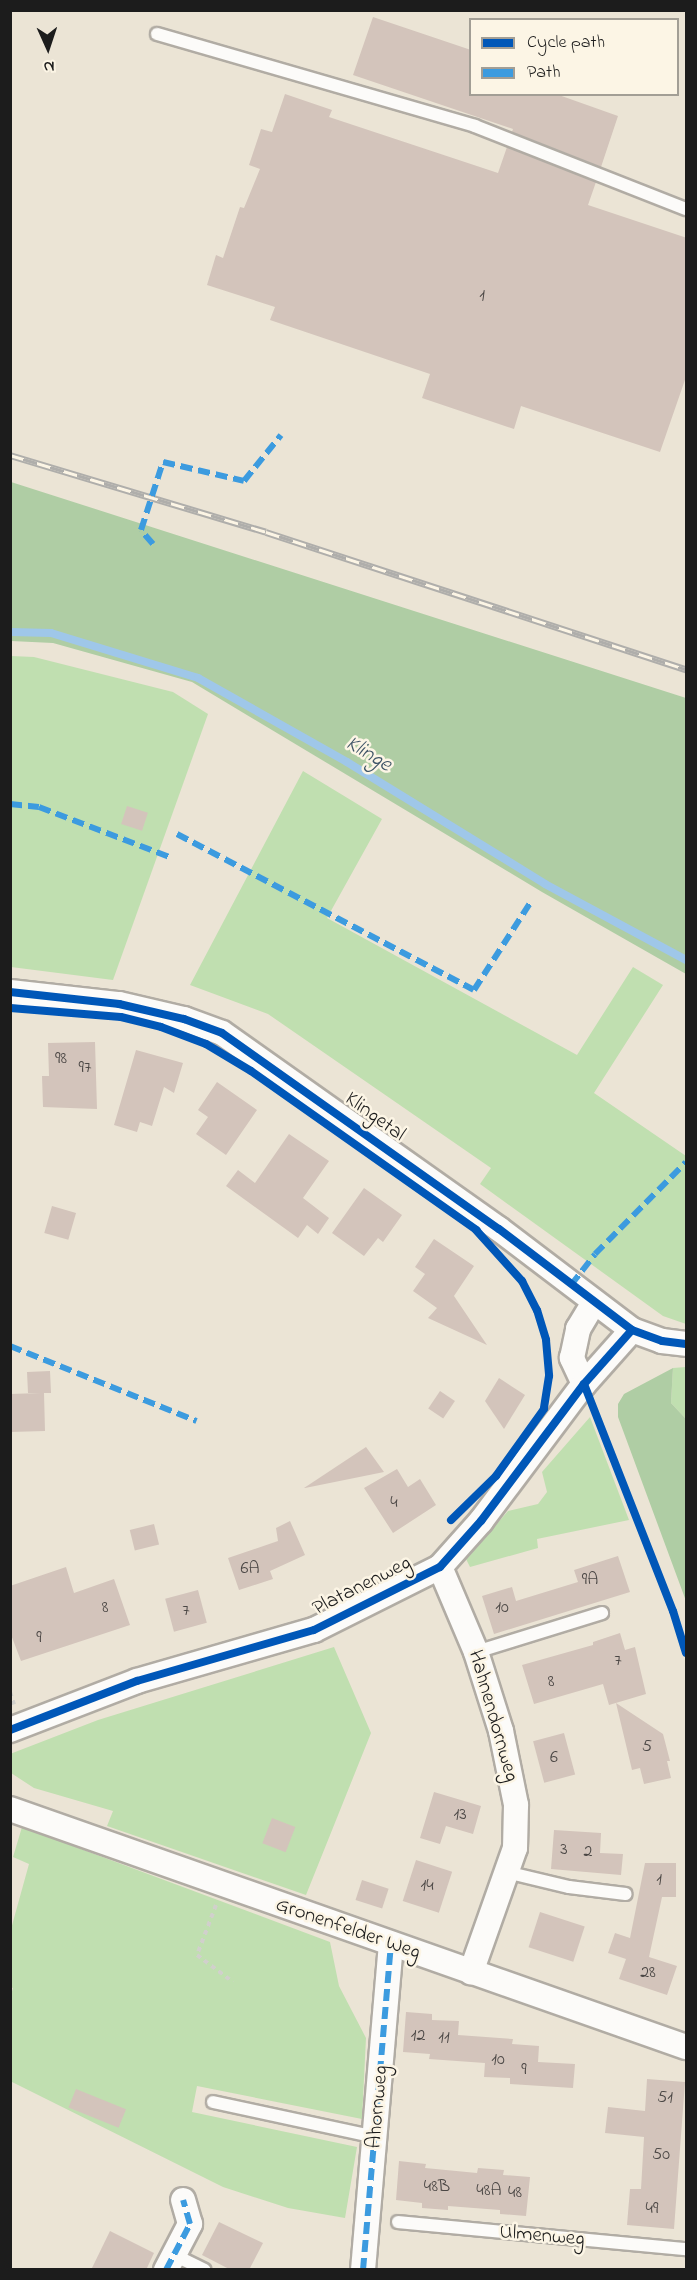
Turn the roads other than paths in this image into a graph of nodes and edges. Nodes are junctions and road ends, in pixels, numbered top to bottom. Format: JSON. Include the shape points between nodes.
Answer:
{"nodes":[{"id":1,"x":157,"y":34,"type":"dead end"},
{"id":2,"x":687,"y":208,"type":"edge"},
{"id":3,"x":10,"y":992,"type":"edge"},
{"id":4,"x":593,"y":1304,"type":"junction"},
{"id":5,"x":632,"y":1330,"type":"junction"},
{"id":6,"x":687,"y":1344,"type":"edge"},
{"id":7,"x":584,"y":1384,"type":"junction"},
{"id":8,"x":440,"y":1567,"type":"junction"},
{"id":9,"x":602,"y":1613,"type":"dead end"},
{"id":10,"x":476,"y":1652,"type":"junction"},
{"id":11,"x":10,"y":1730,"type":"edge"},
{"id":12,"x":10,"y":1809,"type":"edge"},
{"id":13,"x":506,"y":1872,"type":"junction"},
{"id":14,"x":626,"y":1894,"type":"dead end"},
{"id":15,"x":391,"y":1944,"type":"junction"},
{"id":16,"x":471,"y":1972,"type":"junction"},
{"id":17,"x":687,"y":2047,"type":"edge"},
{"id":18,"x":213,"y":2103,"type":"dead end"},
{"id":19,"x":376,"y":2137,"type":"junction"},
{"id":20,"x":183,"y":2200,"type":"dead end"},
{"id":21,"x":398,"y":2222,"type":"dead end"},
{"id":22,"x":687,"y":2249,"type":"edge"},
{"id":23,"x":170,"y":2262,"type":"edge"},
{"id":24,"x":205,"y":2270,"type":"edge"},
{"id":25,"x":363,"y":2270,"type":"edge"}],
"edges":[{"from":1,"to":2,"type":"lane","via":[[475,126]]},
{"from":3,"to":4,"type":"street","name":"Klingetal","via":[[119,1004],[184,1018],[222,1033],[500,1228]]},
{"from":4,"to":5,"type":"street","name":"Klingetal"},
{"from":4,"to":7,"type":"street","via":[[578,1329],[572,1358]]},
{"from":5,"to":6,"type":"street","name":"Klingetal","via":[[662,1341]]},
{"from":5,"to":7,"type":"street","name":"Platanenweg"},
{"from":7,"to":8,"type":"street","name":"Platanenweg","via":[[482,1521]]},
{"from":8,"to":10,"type":"street","name":"Hahnendornweg"},
{"from":8,"to":11,"type":"street","name":"Platanenweg","via":[[314,1630],[138,1681]]},
{"from":9,"to":10,"type":"lane"},
{"from":10,"to":13,"type":"street","name":"Hahnendornweg","via":[[513,1781],[515,1848]]},
{"from":12,"to":15,"type":"street","name":"Gronenfelder Weg"},
{"from":13,"to":14,"type":"lane","via":[[569,1887]]},
{"from":13,"to":16,"type":"street","name":"Hahnendornweg"},
{"from":15,"to":16,"type":"street","name":"Gronenfelder Weg"},
{"from":15,"to":19,"type":"street","name":"Ahornweg"},
{"from":16,"to":17,"type":"street","name":"Gronenfelder Weg"},
{"from":18,"to":19,"type":"lane"},
{"from":19,"to":25,"type":"street","name":"Ahornweg"},
{"from":20,"to":23,"type":"street","via":[[190,2224]]},
{"from":21,"to":22,"type":"lane","name":"Ulmenweg"},
{"from":23,"to":24,"type":"lane"}]}
